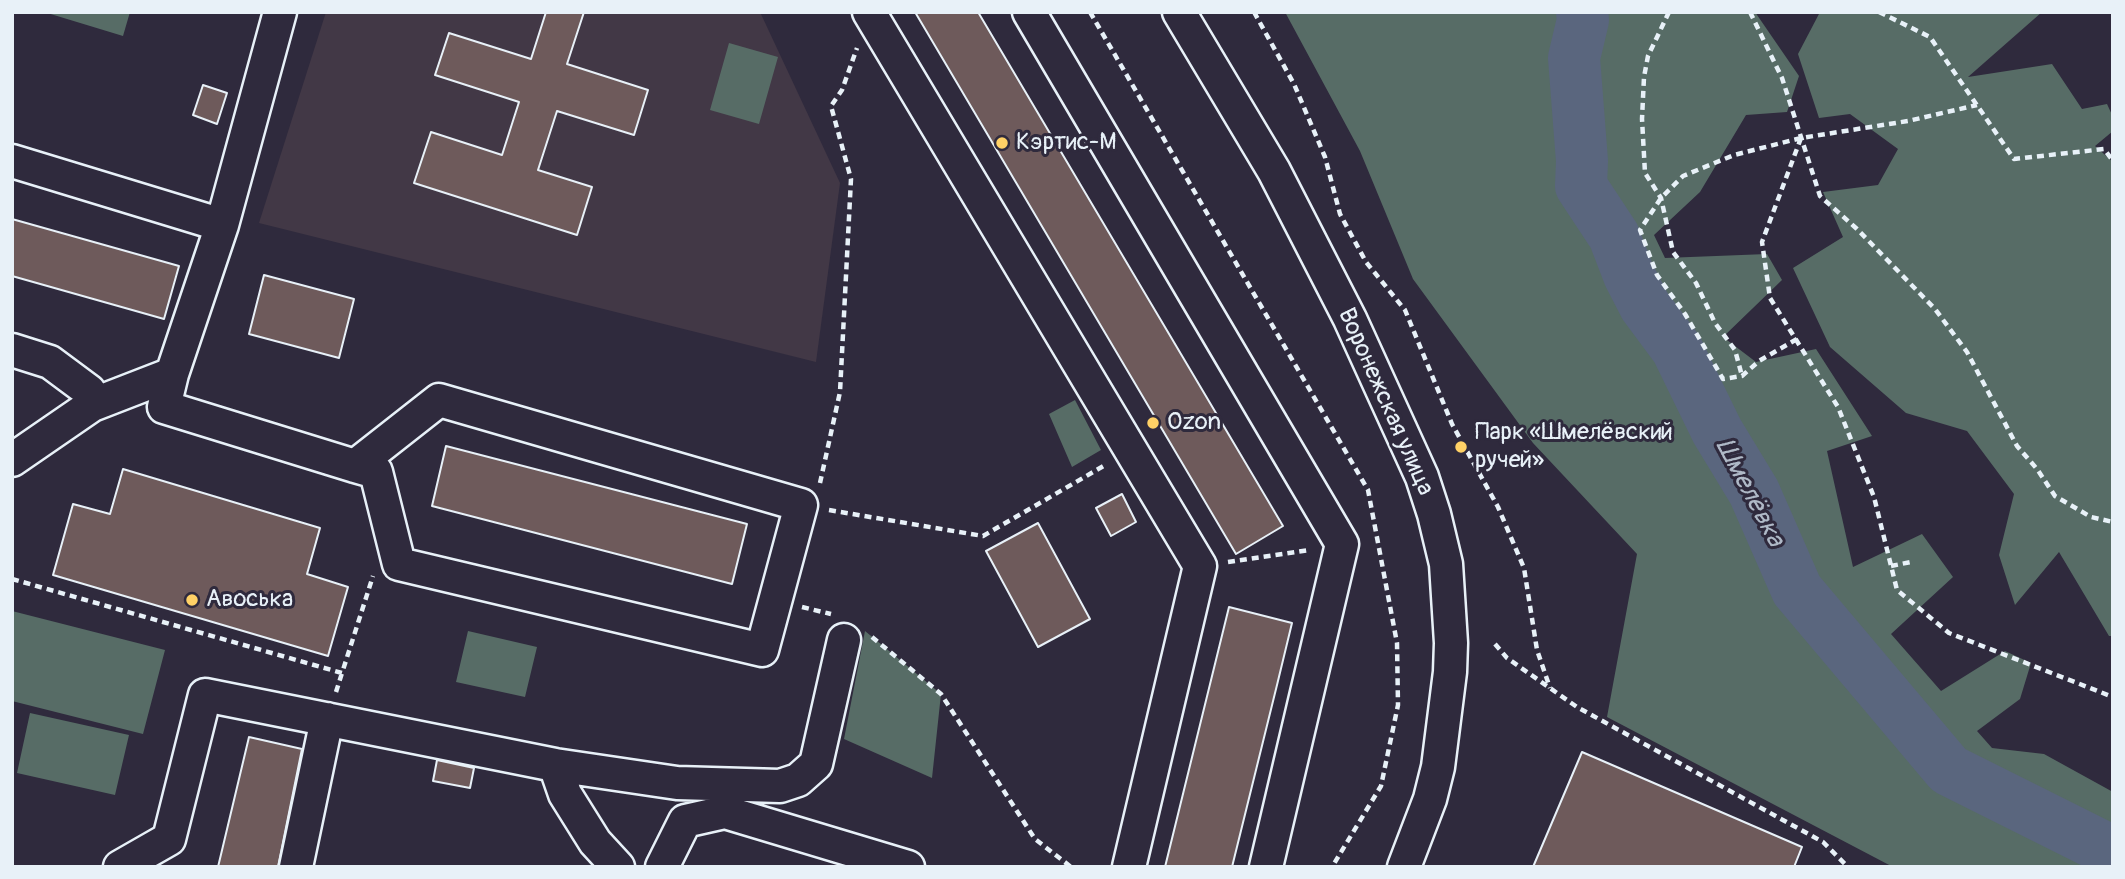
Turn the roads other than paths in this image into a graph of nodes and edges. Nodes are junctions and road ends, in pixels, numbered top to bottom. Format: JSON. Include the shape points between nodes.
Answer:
{"nodes":[{"id":1,"x":280,"y":12,"type":"edge"},
{"id":2,"x":869,"y":12,"type":"edge"},
{"id":3,"x":1029,"y":12,"type":"edge"},
{"id":4,"x":1179,"y":12,"type":"edge"},
{"id":5,"x":12,"y":160,"type":"edge"},
{"id":6,"x":222,"y":225,"type":"junction"},
{"id":7,"x":12,"y":350,"type":"edge"},
{"id":8,"x":172,"y":374,"type":"junction"},
{"id":9,"x":92,"y":405,"type":"junction"},
{"id":10,"x":12,"y":460,"type":"edge"},
{"id":11,"x":355,"y":466,"type":"junction"},
{"id":12,"x":850,"y":630,"type":"road end"},
{"id":13,"x":327,"y":719,"type":"junction"},
{"id":14,"x":555,"y":765,"type":"junction"},
{"id":15,"x":169,"y":853,"type":"edge"},
{"id":16,"x":120,"y":867,"type":"edge"},
{"id":17,"x":296,"y":867,"type":"edge"},
{"id":18,"x":618,"y":867,"type":"edge"},
{"id":19,"x":662,"y":867,"type":"edge"},
{"id":20,"x":908,"y":867,"type":"edge"},
{"id":21,"x":1129,"y":867,"type":"edge"},
{"id":22,"x":1266,"y":867,"type":"edge"},
{"id":23,"x":1404,"y":867,"type":"edge"}],
"edges":[{"from":1,"to":6,"type":"street"},
{"from":2,"to":21,"type":"street","via":[[1199,566]]},
{"from":3,"to":22,"type":"street","via":[[1342,544]]},
{"from":4,"to":23,"type":"street","name":"Воронежская улица","via":[[1274,171],[1344,307],[1422,477],[1434,514],[1446,564],[1450,672],[1438,767]]},
{"from":5,"to":6,"type":"street"},
{"from":6,"to":8,"type":"street"},
{"from":7,"to":9,"type":"street","via":[[50,362],[89,391]]},
{"from":8,"to":9,"type":"street"},
{"from":8,"to":11,"type":"street","via":[[164,407]]},
{"from":9,"to":10,"type":"street"},
{"from":11,"to":11,"type":"street","via":[[376,472],[399,564],[762,650],[808,506],[439,400]]},
{"from":12,"to":14,"type":"street","via":[[816,764],[798,780],[780,786],[677,783]]},
{"from":13,"to":14,"type":"street"},
{"from":13,"to":15,"type":"street","via":[[205,695]]},
{"from":13,"to":17,"type":"street"},
{"from":14,"to":18,"type":"street","via":[[565,794],[595,842]]},
{"from":15,"to":16,"type":"street"},
{"from":19,"to":20,"type":"street","via":[[685,821],[725,812]]}]}
